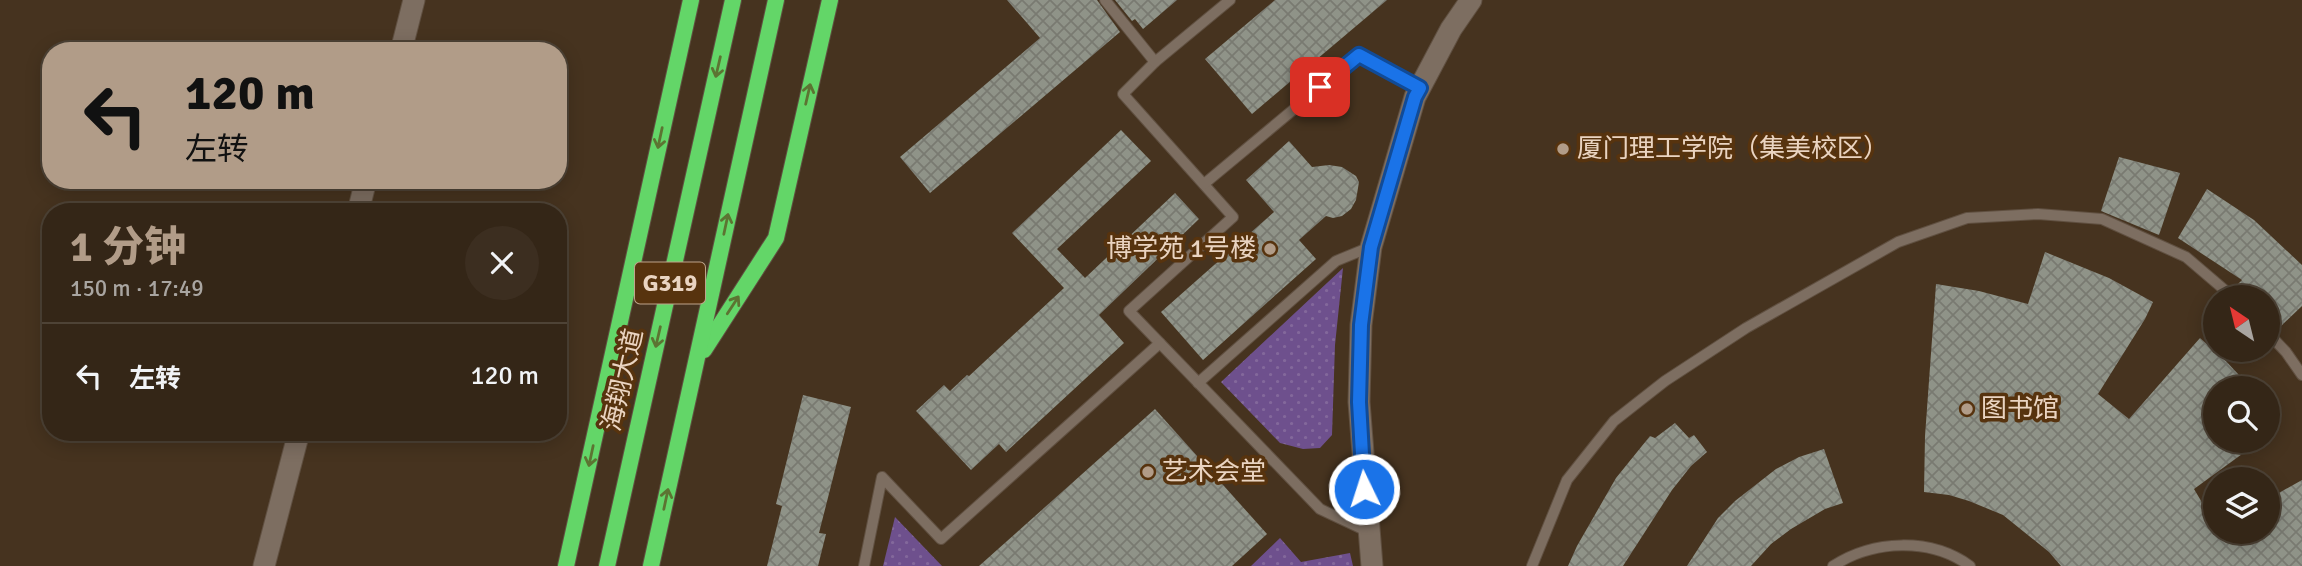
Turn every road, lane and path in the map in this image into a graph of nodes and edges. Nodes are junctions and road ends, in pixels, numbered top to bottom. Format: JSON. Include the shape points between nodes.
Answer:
{"nodes":[{"id":1,"x":414,"y":0,"type":"edge"},
{"id":2,"x":691,"y":0,"type":"edge"},
{"id":3,"x":733,"y":0,"type":"edge"},
{"id":4,"x":776,"y":0,"type":"edge"},
{"id":5,"x":830,"y":0,"type":"edge"},
{"id":6,"x":1105,"y":0,"type":"edge"},
{"id":7,"x":1230,"y":0,"type":"edge"},
{"id":8,"x":1471,"y":0,"type":"edge"},
{"id":9,"x":403,"y":42,"type":"edge"},
{"id":10,"x":1156,"y":62,"type":"junction"},
{"id":11,"x":1420,"y":88,"type":"junction"},
{"id":12,"x":1204,"y":184,"type":"junction"},
{"id":13,"x":1371,"y":247,"type":"junction"},
{"id":14,"x":2219,"y":285,"type":"edge"},
{"id":15,"x":1160,"y":343,"type":"junction"},
{"id":16,"x":2280,"y":346,"type":"edge"},
{"id":17,"x":696,"y":362,"type":"junction"},
{"id":18,"x":2302,"y":375,"type":"edge"},
{"id":19,"x":1198,"y":383,"type":"junction"},
{"id":20,"x":297,"y":441,"type":"edge"},
{"id":21,"x":1369,"y":532,"type":"junction"},
{"id":22,"x":264,"y":566,"type":"edge"},
{"id":23,"x":566,"y":566,"type":"edge"},
{"id":24,"x":607,"y":566,"type":"edge"},
{"id":25,"x":651,"y":566,"type":"edge"},
{"id":26,"x":864,"y":566,"type":"edge"},
{"id":27,"x":1372,"y":566,"type":"edge"},
{"id":28,"x":1532,"y":566,"type":"edge"},
{"id":29,"x":1833,"y":566,"type":"edge"},
{"id":30,"x":1970,"y":566,"type":"edge"}],
"edges":[{"from":1,"to":9,"type":"street"},
{"from":2,"to":23,"type":"main road","one_way":true},
{"from":3,"to":24,"type":"main road","name":"海翔大道","number":"G319","one_way":true},
{"from":17,"to":4,"type":"main road","number":"G319","one_way":true},
{"from":17,"to":5,"type":"main road","one_way":true,"via":[[776,238]]},
{"from":6,"to":10,"type":"lane"},
{"from":7,"to":10,"type":"lane"},
{"from":8,"to":11,"type":"street"},
{"from":10,"to":12,"type":"lane","via":[[1123,93]]},
{"from":11,"to":12,"type":"lane","via":[[1359,55]]},
{"from":11,"to":13,"type":"street"},
{"from":12,"to":15,"type":"lane","via":[[1233,217],[1129,312]]},
{"from":13,"to":19,"type":"lane","via":[[1336,261]]},
{"from":13,"to":21,"type":"street","via":[[1361,325],[1359,402]]},
{"from":14,"to":28,"type":"lane","via":[[2186,257],[2102,219],[2038,214],[1968,218],[1898,242],[1746,328],[1614,421],[1567,480]]},
{"from":15,"to":19,"type":"lane"},
{"from":15,"to":26,"type":"lane","via":[[941,539],[882,477]]},
{"from":16,"to":18,"type":"lane"},
{"from":25,"to":17,"type":"main road","number":"G319","one_way":true},
{"from":19,"to":21,"type":"lane","via":[[1321,509]]},
{"from":20,"to":22,"type":"street"},
{"from":21,"to":27,"type":"street"},
{"from":29,"to":30,"type":"lane","via":[[1893,545],[1943,552]]}]}
